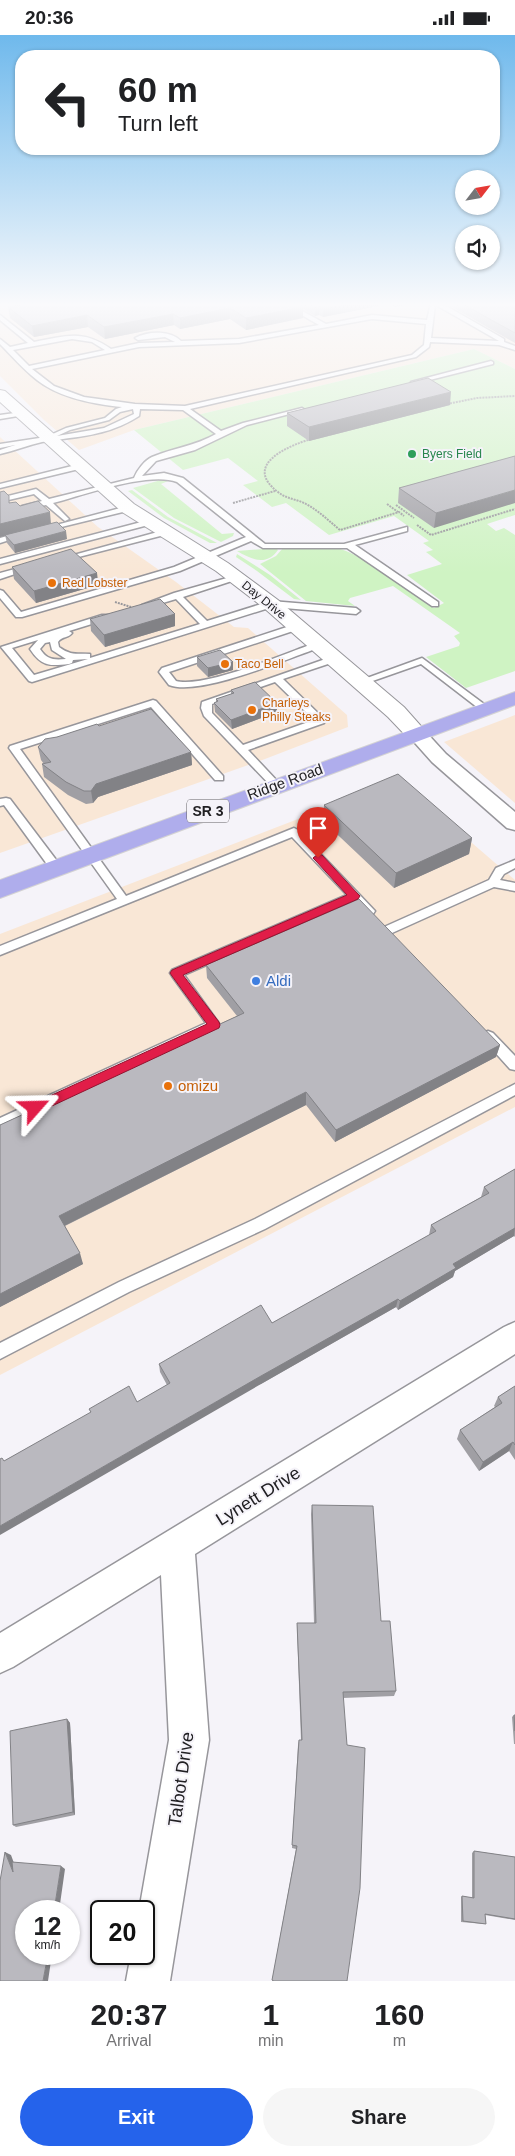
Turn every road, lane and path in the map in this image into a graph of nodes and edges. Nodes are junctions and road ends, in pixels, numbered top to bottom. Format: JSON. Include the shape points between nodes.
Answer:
{"nodes":[{"id":1,"x":69,"y":393,"type":"edge"},
{"id":2,"x":255,"y":393,"type":"edge"},
{"id":3,"x":515,"y":397,"type":"edge"},
{"id":4,"x":3,"y":399,"type":"edge"},
{"id":5,"x":442,"y":405,"type":"edge"},
{"id":6,"x":136,"y":406,"type":"junction"},
{"id":7,"x":185,"y":409,"type":"junction"},
{"id":8,"x":308,"y":409,"type":"edge"},
{"id":9,"x":22,"y":414,"type":"junction"},
{"id":10,"x":0,"y":417,"type":"edge"},
{"id":11,"x":220,"y":434,"type":"junction"},
{"id":12,"x":48,"y":438,"type":"junction"},
{"id":13,"x":314,"y":438,"type":"edge"},
{"id":14,"x":0,"y":446,"type":"edge"},
{"id":15,"x":0,"y":451,"type":"edge"},
{"id":16,"x":80,"y":466,"type":"junction"},
{"id":17,"x":137,"y":479,"type":"junction"},
{"id":18,"x":0,"y":486,"type":"edge"},
{"id":19,"x":104,"y":488,"type":"junction"},
{"id":20,"x":275,"y":491,"type":"junction"},
{"id":21,"x":0,"y":500,"type":"edge"},
{"id":22,"x":48,"y":503,"type":"junction"},
{"id":23,"x":232,"y":503,"type":"dead end"},
{"id":24,"x":387,"y":504,"type":"dead end"},
{"id":25,"x":128,"y":508,"type":"junction"},
{"id":26,"x":515,"y":509,"type":"edge"},
{"id":27,"x":15,"y":511,"type":"edge"},
{"id":28,"x":399,"y":513,"type":"junction"},
{"id":29,"x":413,"y":517,"type":"edge"},
{"id":30,"x":420,"y":517,"type":"edge"},
{"id":31,"x":65,"y":519,"type":"dead end"},
{"id":32,"x":410,"y":521,"type":"dead end"},
{"id":33,"x":149,"y":522,"type":"junction"},
{"id":34,"x":416,"y":525,"type":"dead end"},
{"id":35,"x":404,"y":529,"type":"dead end"},
{"id":36,"x":38,"y":531,"type":"edge"},
{"id":37,"x":165,"y":532,"type":"junction"},
{"id":38,"x":28,"y":534,"type":"edge"},
{"id":39,"x":252,"y":538,"type":"junction"},
{"id":40,"x":0,"y":541,"type":"edge"},
{"id":41,"x":349,"y":545,"type":"junction"},
{"id":42,"x":207,"y":557,"type":"junction"},
{"id":43,"x":58,"y":561,"type":"edge"},
{"id":44,"x":0,"y":563,"type":"edge"},
{"id":45,"x":38,"y":566,"type":"edge"},
{"id":46,"x":0,"y":576,"type":"edge"},
{"id":47,"x":237,"y":578,"type":"junction"},
{"id":48,"x":0,"y":593,"type":"edge"},
{"id":49,"x":177,"y":595,"type":"junction"},
{"id":50,"x":115,"y":602,"type":"dead end"},
{"id":51,"x":271,"y":604,"type":"junction"},
{"id":52,"x":435,"y":604,"type":"dead end"},
{"id":53,"x":133,"y":609,"type":"joint"},
{"id":54,"x":356,"y":611,"type":"dead end"},
{"id":55,"x":206,"y":625,"type":"junction"},
{"id":56,"x":296,"y":627,"type":"junction"},
{"id":57,"x":184,"y":631,"type":"junction"},
{"id":58,"x":58,"y":636,"type":"junction"},
{"id":59,"x":318,"y":645,"type":"junction"},
{"id":60,"x":78,"y":659,"type":"junction"},
{"id":61,"x":334,"y":659,"type":"junction"},
{"id":62,"x":277,"y":679,"type":"junction"},
{"id":63,"x":360,"y":682,"type":"junction"},
{"id":64,"x":515,"y":698,"type":"edge"},
{"id":65,"x":485,"y":709,"type":"junction"},
{"id":66,"x":417,"y":734,"type":"junction"},
{"id":67,"x":241,"y":749,"type":"junction"},
{"id":68,"x":220,"y":779,"type":"dead end"},
{"id":69,"x":276,"y":785,"type":"junction"},
{"id":70,"x":2,"y":799,"type":"edge"},
{"id":71,"x":515,"y":823,"type":"edge"},
{"id":72,"x":91,"y":855,"type":"junction"},
{"id":73,"x":515,"y":864,"type":"edge"},
{"id":74,"x":56,"y":868,"type":"junction"},
{"id":75,"x":493,"y":883,"type":"junction"},
{"id":76,"x":515,"y":887,"type":"edge"},
{"id":77,"x":0,"y":889,"type":"edge"},
{"id":78,"x":354,"y":896,"type":"junction"},
{"id":79,"x":124,"y":901,"type":"junction"},
{"id":80,"x":0,"y":951,"type":"edge"},
{"id":81,"x":482,"y":1029,"type":"edge"},
{"id":82,"x":515,"y":1065,"type":"edge"},
{"id":83,"x":515,"y":1089,"type":"edge"},
{"id":84,"x":0,"y":1124,"type":"edge"},
{"id":85,"x":515,"y":1337,"type":"edge"},
{"id":86,"x":0,"y":1351,"type":"edge"},
{"id":87,"x":178,"y":1545,"type":"junction"},
{"id":88,"x":0,"y":1654,"type":"edge"},
{"id":89,"x":148,"y":1981,"type":"edge"}],
"edges":[{"from":1,"to":6,"type":"lane","via":[[89,400]]},
{"from":2,"to":7,"type":"lane"},
{"from":3,"to":5,"type":"path","via":[[477,397]]},
{"from":4,"to":9,"type":"street","name":"Day Drive"},
{"from":6,"to":7,"type":"lane"},
{"from":6,"to":12,"type":"lane"},
{"from":6,"to":12,"type":"lane","via":[[137,415],[120,426],[78,437]]},
{"from":7,"to":11,"type":"lane"},
{"from":8,"to":11,"type":"lane","via":[[245,424]]},
{"from":9,"to":10,"type":"lane"},
{"from":9,"to":12,"type":"street","name":"Day Drive"},
{"from":11,"to":17,"type":"lane","via":[[192,448],[153,459]]},
{"from":12,"to":14,"type":"lane"},
{"from":12,"to":15,"type":"lane"},
{"from":12,"to":16,"type":"street","name":"Day Drive"},
{"from":13,"to":20,"type":"path","via":[[291,444],[272,455],[265,476]]},
{"from":16,"to":18,"type":"lane"},
{"from":16,"to":19,"type":"street","name":"Day Drive"},
{"from":17,"to":19,"type":"lane"},
{"from":17,"to":39,"type":"lane","via":[[168,475],[180,480]]},
{"from":19,"to":22,"type":"lane"},
{"from":19,"to":25,"type":"street","name":"Day Drive"},
{"from":20,"to":23,"type":"path"},
{"from":20,"to":28,"type":"path","via":[[305,504],[340,530]]},
{"from":21,"to":22,"type":"lane","via":[[36,491]]},
{"from":22,"to":27,"type":"lane"},
{"from":22,"to":31,"type":"lane"},
{"from":24,"to":28,"type":"path"},
{"from":25,"to":33,"type":"street","name":"Day Drive"},
{"from":25,"to":36,"type":"lane"},
{"from":26,"to":34,"type":"path","via":[[431,535]]},
{"from":28,"to":32,"type":"path"},
{"from":29,"to":30,"type":"path","via":[[396,505],[400,504]]},
{"from":33,"to":37,"type":"street","name":"Day Drive"},
{"from":33,"to":44,"type":"lane"},
{"from":35,"to":41,"type":"lane"},
{"from":37,"to":42,"type":"street","name":"Day Drive"},
{"from":37,"to":43,"type":"lane"},
{"from":38,"to":40,"type":"lane"},
{"from":39,"to":41,"type":"lane","via":[[263,546]]},
{"from":39,"to":42,"type":"lane"},
{"from":41,"to":52,"type":"lane"},
{"from":42,"to":47,"type":"street","name":"Day Drive"},
{"from":42,"to":48,"type":"lane","via":[[177,569],[19,615]]},
{"from":45,"to":46,"type":"lane"},
{"from":47,"to":49,"type":"lane"},
{"from":47,"to":51,"type":"street","name":"Day Drive"},
{"from":49,"to":53,"type":"lane"},
{"from":49,"to":55,"type":"lane"},
{"from":50,"to":53,"type":"path"},
{"from":51,"to":54,"type":"lane"},
{"from":51,"to":55,"type":"lane"},
{"from":51,"to":56,"type":"street","name":"Day Drive"},
{"from":55,"to":57,"type":"lane"},
{"from":56,"to":59,"type":"street","name":"Day Drive"},
{"from":56,"to":59,"type":"lane","via":[[165,669],[166,677],[172,684],[202,683]]},
{"from":57,"to":58,"type":"lane","via":[[32,679],[6,647],[114,617]]},
{"from":57,"to":60,"type":"lane","via":[[170,631]]},
{"from":58,"to":60,"type":"lane","via":[[55,648],[62,655]]},
{"from":58,"to":60,"type":"lane","via":[[37,645],[35,649],[40,657],[57,664]]},
{"from":59,"to":61,"type":"street","name":"Day Drive"},
{"from":61,"to":62,"type":"lane"},
{"from":61,"to":63,"type":"street","name":"Day Drive"},
{"from":62,"to":67,"type":"lane","via":[[207,702],[207,714]]},
{"from":62,"to":67,"type":"lane","via":[[321,721]]},
{"from":63,"to":65,"type":"lane","via":[[422,661]]},
{"from":63,"to":66,"type":"street","name":"Day Drive"},
{"from":64,"to":65,"type":"main road","name":"Ridge Road","number":"SR 3"},
{"from":65,"to":66,"type":"main road","name":"Ridge Road","number":"SR 3"},
{"from":66,"to":69,"type":"main road","name":"Ridge Road","number":"SR 3"},
{"from":66,"to":71,"type":"street","name":"Day Drive","via":[[439,758]]},
{"from":67,"to":69,"type":"lane"},
{"from":68,"to":72,"type":"lane","via":[[153,703],[14,749]]},
{"from":69,"to":72,"type":"main road","name":"Ridge Road","number":"SR 3"},
{"from":70,"to":74,"type":"lane"},
{"from":72,"to":74,"type":"main road","name":"Ridge Road","number":"SR 3"},
{"from":72,"to":79,"type":"lane"},
{"from":73,"to":75,"type":"lane","via":[[500,871]]},
{"from":74,"to":77,"type":"main road","name":"Ridge Road","number":"SR 3"},
{"from":75,"to":76,"type":"lane"},
{"from":75,"to":78,"type":"lane","via":[[385,927]]},
{"from":78,"to":79,"type":"lane","via":[[294,832]]},
{"from":78,"to":84,"type":"lane","via":[[176,973],[214,1025]]},
{"from":79,"to":80,"type":"lane"},
{"from":81,"to":82,"type":"lane"},
{"from":83,"to":86,"type":"lane","via":[[260,1223],[124,1287]]},
{"from":85,"to":87,"type":"street","name":"Lynett Drive"},
{"from":87,"to":88,"type":"street","name":"Lynett Drive"},
{"from":87,"to":89,"type":"street","name":"Talbot Drive","via":[[189,1740]]}]}
